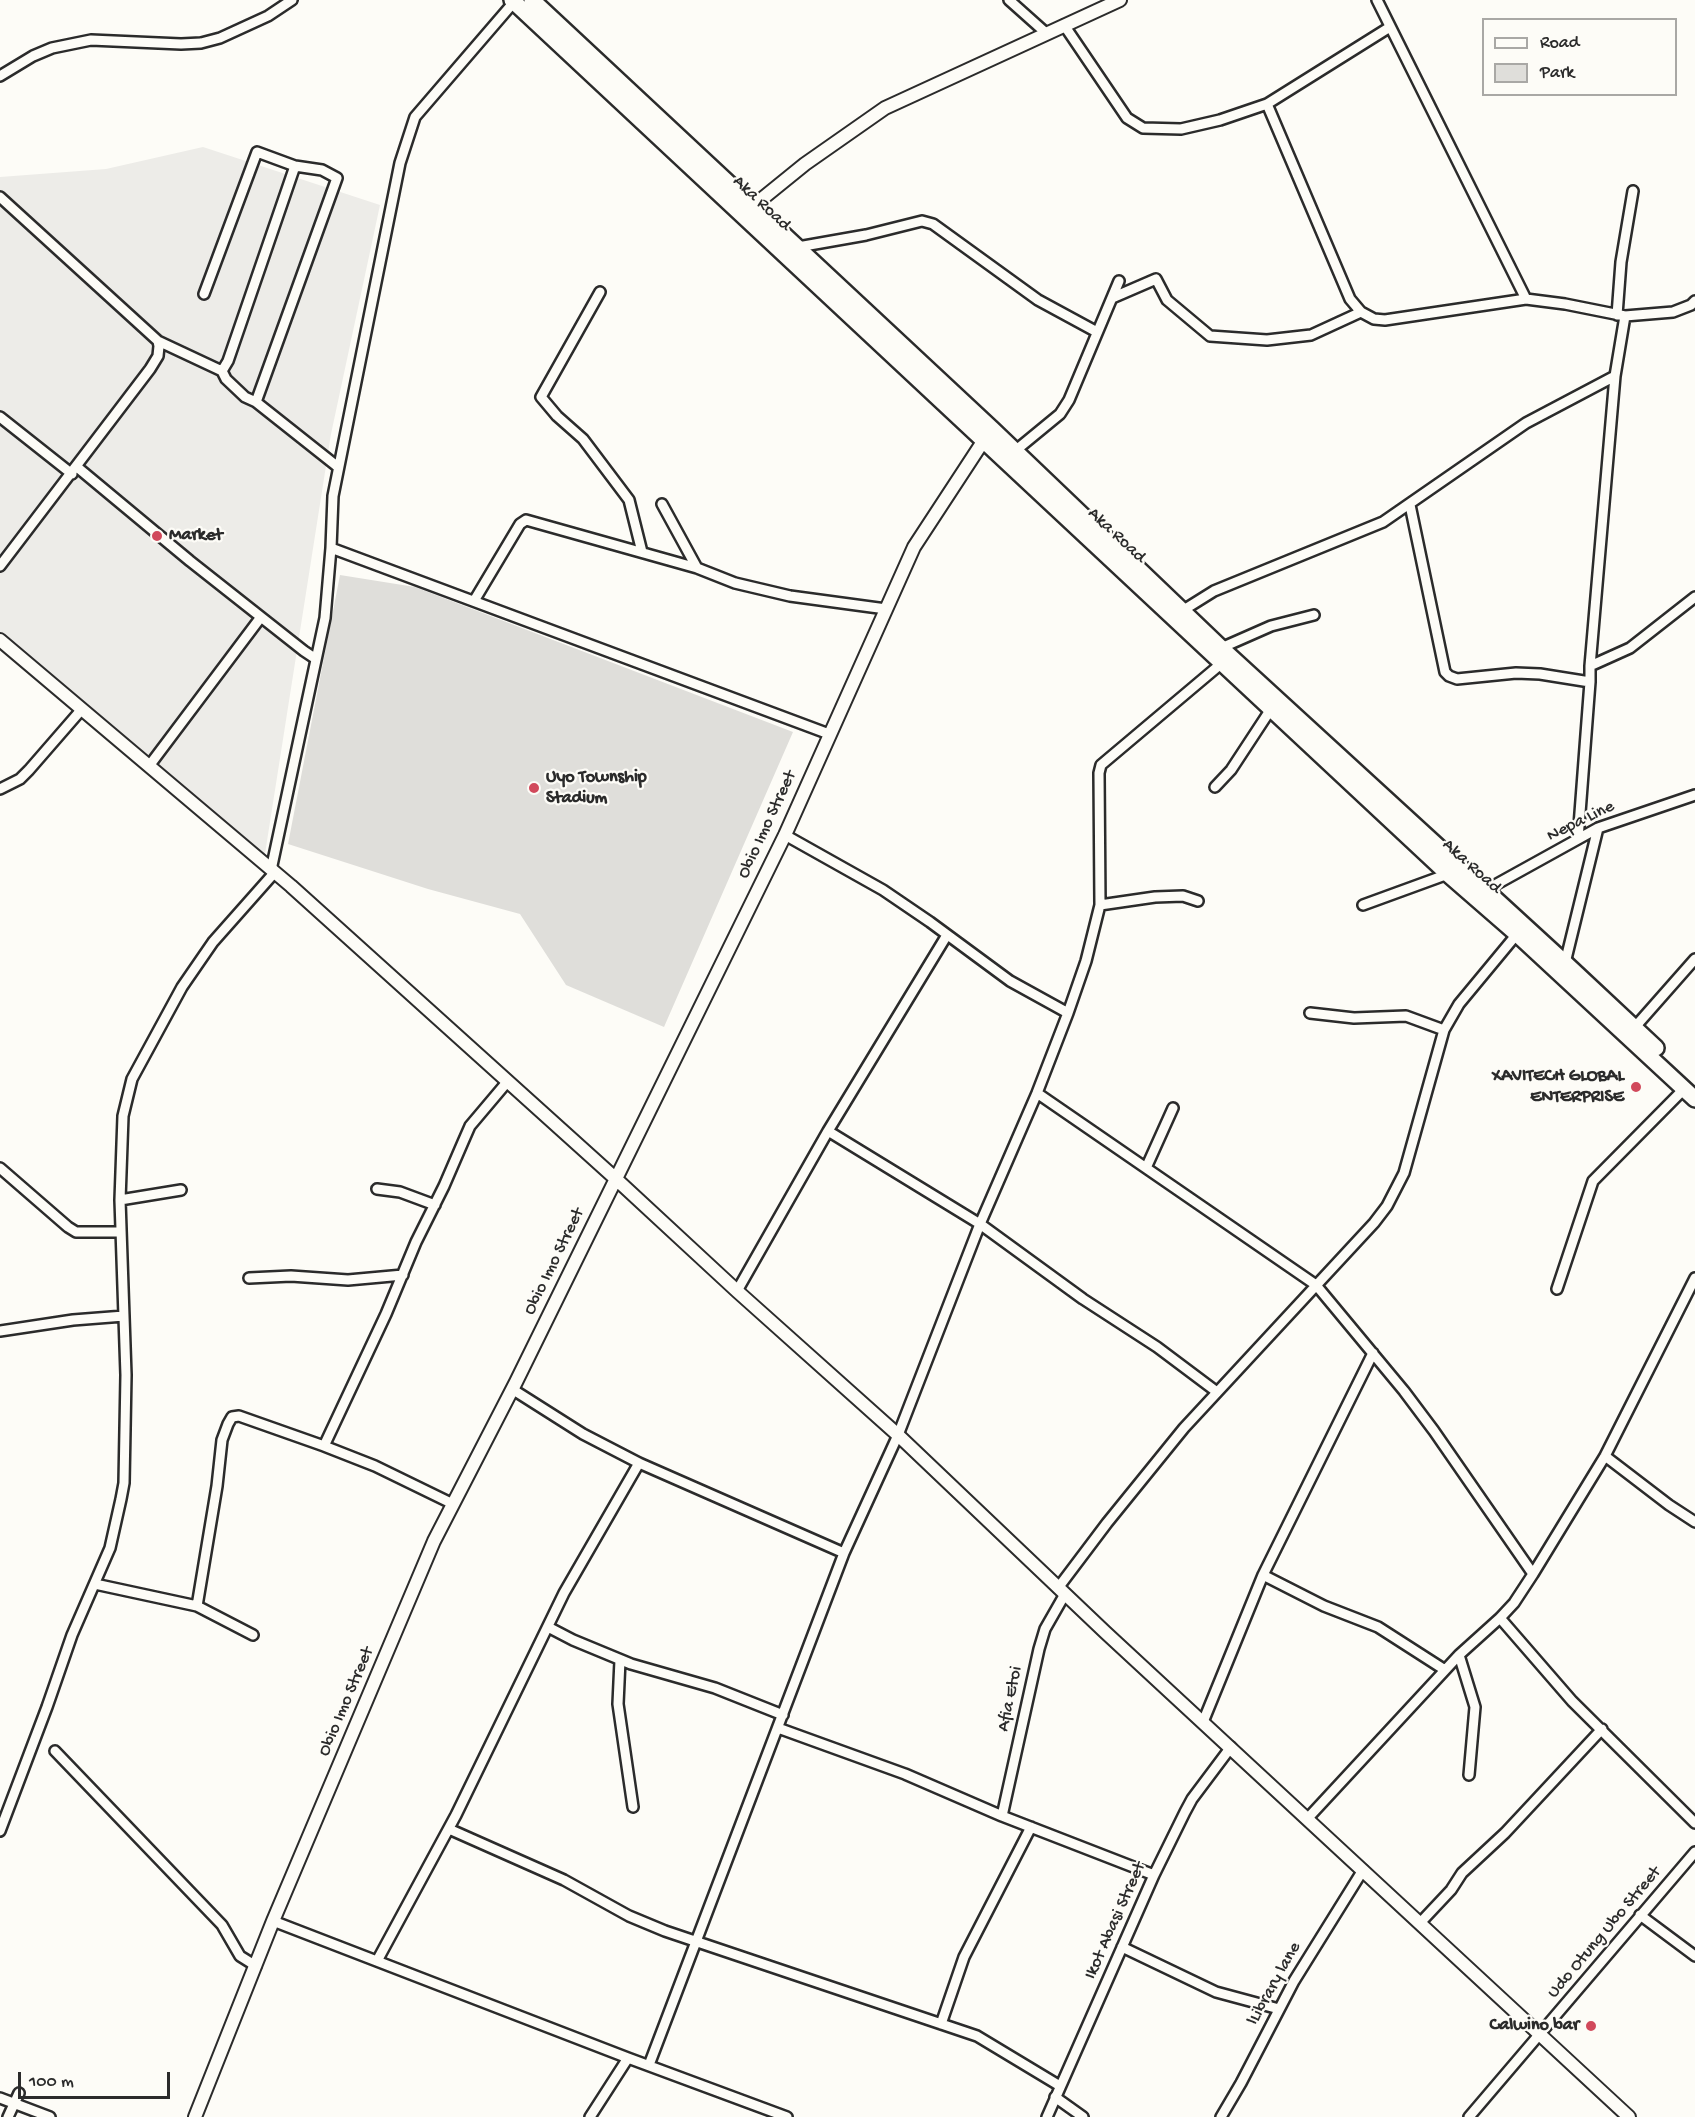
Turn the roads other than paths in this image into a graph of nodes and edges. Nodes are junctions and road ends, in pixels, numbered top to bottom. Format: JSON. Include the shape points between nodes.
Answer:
{"nodes":[{"id":1,"x":292,"y":0,"type":"edge"},
{"id":2,"x":532,"y":0,"type":"edge"},
{"id":3,"x":1009,"y":0,"type":"edge"},
{"id":4,"x":1120,"y":0,"type":"edge"},
{"id":5,"x":1377,"y":0,"type":"edge"},
{"id":6,"x":513,"y":1,"type":"edge"},
{"id":7,"x":1064,"y":25,"type":"junction"},
{"id":8,"x":1390,"y":27,"type":"junction"},
{"id":9,"x":1046,"y":33,"type":"junction"},
{"id":10,"x":0,"y":76,"type":"edge"},
{"id":11,"x":1267,"y":104,"type":"junction"},
{"id":12,"x":295,"y":166,"type":"junction"},
{"id":13,"x":1633,"y":191,"type":"dead end"},
{"id":14,"x":0,"y":197,"type":"edge"},
{"id":15,"x":748,"y":210,"type":"junction"},
{"id":16,"x":798,"y":247,"type":"junction"},
{"id":17,"x":1119,"y":281,"type":"dead end"},
{"id":18,"x":600,"y":292,"type":"dead end"},
{"id":19,"x":204,"y":294,"type":"dead end"},
{"id":20,"x":1112,"y":298,"type":"junction"},
{"id":21,"x":1526,"y":299,"type":"junction"},
{"id":22,"x":1694,"y":305,"type":"edge"},
{"id":23,"x":1361,"y":312,"type":"junction"},
{"id":24,"x":1621,"y":316,"type":"junction"},
{"id":25,"x":1097,"y":332,"type":"junction"},
{"id":26,"x":158,"y":341,"type":"junction"},
{"id":27,"x":222,"y":370,"type":"junction"},
{"id":28,"x":1615,"y":376,"type":"junction"},
{"id":29,"x":256,"y":402,"type":"junction"},
{"id":30,"x":0,"y":417,"type":"edge"},
{"id":31,"x":984,"y":440,"type":"junction"},
{"id":32,"x":1015,"y":451,"type":"junction"},
{"id":33,"x":338,"y":467,"type":"junction"},
{"id":34,"x":74,"y":471,"type":"junction"},
{"id":35,"x":662,"y":504,"type":"dead end"},
{"id":36,"x":1410,"y":505,"type":"junction"},
{"id":37,"x":331,"y":548,"type":"junction"},
{"id":38,"x":642,"y":552,"type":"junction"},
{"id":39,"x":0,"y":566,"type":"edge"},
{"id":40,"x":697,"y":568,"type":"junction"},
{"id":41,"x":1695,"y":597,"type":"edge"},
{"id":42,"x":474,"y":601,"type":"junction"},
{"id":43,"x":886,"y":609,"type":"junction"},
{"id":44,"x":1182,"y":611,"type":"junction"},
{"id":45,"x":1314,"y":615,"type":"dead end"},
{"id":46,"x":261,"y":617,"type":"junction"},
{"id":47,"x":0,"y":640,"type":"edge"},
{"id":48,"x":1221,"y":655,"type":"junction"},
{"id":49,"x":316,"y":659,"type":"junction"},
{"id":50,"x":1590,"y":666,"type":"junction"},
{"id":51,"x":1590,"y":682,"type":"junction"},
{"id":52,"x":82,"y":709,"type":"junction"},
{"id":53,"x":1271,"y":709,"type":"junction"},
{"id":54,"x":829,"y":734,"type":"junction"},
{"id":55,"x":149,"y":766,"type":"junction"},
{"id":56,"x":1215,"y":787,"type":"dead end"},
{"id":57,"x":0,"y":789,"type":"edge"},
{"id":58,"x":1695,"y":795,"type":"edge"},
{"id":59,"x":1598,"y":828,"type":"junction"},
{"id":60,"x":785,"y":835,"type":"junction"},
{"id":61,"x":1578,"y":839,"type":"junction"},
{"id":62,"x":274,"y":872,"type":"junction"},
{"id":63,"x":1448,"y":874,"type":"junction"},
{"id":64,"x":1486,"y":890,"type":"junction"},
{"id":65,"x":1198,"y":901,"type":"dead end"},
{"id":66,"x":1100,"y":905,"type":"junction"},
{"id":67,"x":1363,"y":906,"type":"dead end"},
{"id":68,"x":1517,"y":934,"type":"junction"},
{"id":69,"x":946,"y":935,"type":"junction"},
{"id":70,"x":1695,"y":959,"type":"edge"},
{"id":71,"x":1565,"y":963,"type":"junction"},
{"id":72,"x":1068,"y":1013,"type":"junction"},
{"id":73,"x":1310,"y":1013,"type":"dead end"},
{"id":74,"x":1635,"y":1027,"type":"junction"},
{"id":75,"x":1444,"y":1030,"type":"junction"},
{"id":76,"x":508,"y":1081,"type":"junction"},
{"id":77,"x":1692,"y":1091,"type":"edge"},
{"id":78,"x":1037,"y":1093,"type":"junction"},
{"id":79,"x":1173,"y":1108,"type":"dead end"},
{"id":80,"x":828,"y":1131,"type":"junction"},
{"id":81,"x":0,"y":1168,"type":"edge"},
{"id":82,"x":1146,"y":1168,"type":"junction"},
{"id":83,"x":616,"y":1179,"type":"junction"},
{"id":84,"x":377,"y":1189,"type":"dead end"},
{"id":85,"x":181,"y":1190,"type":"dead end"},
{"id":86,"x":120,"y":1200,"type":"junction"},
{"id":87,"x":435,"y":1205,"type":"junction"},
{"id":88,"x":980,"y":1224,"type":"junction"},
{"id":89,"x":121,"y":1232,"type":"junction"},
{"id":90,"x":403,"y":1275,"type":"junction"},
{"id":91,"x":249,"y":1278,"type":"dead end"},
{"id":92,"x":1695,"y":1278,"type":"edge"},
{"id":93,"x":1316,"y":1285,"type":"junction"},
{"id":94,"x":1557,"y":1288,"type":"dead end"},
{"id":95,"x":737,"y":1291,"type":"junction"},
{"id":96,"x":124,"y":1316,"type":"junction"},
{"id":97,"x":0,"y":1331,"type":"edge"},
{"id":98,"x":1373,"y":1353,"type":"junction"},
{"id":99,"x":512,"y":1389,"type":"junction"},
{"id":100,"x":1217,"y":1392,"type":"junction"},
{"id":101,"x":898,"y":1435,"type":"junction"},
{"id":102,"x":324,"y":1446,"type":"junction"},
{"id":103,"x":1605,"y":1456,"type":"junction"},
{"id":104,"x":639,"y":1463,"type":"junction"},
{"id":105,"x":453,"y":1504,"type":"junction"},
{"id":106,"x":1695,"y":1522,"type":"edge"},
{"id":107,"x":844,"y":1553,"type":"junction"},
{"id":108,"x":1533,"y":1574,"type":"junction"},
{"id":109,"x":1263,"y":1575,"type":"junction"},
{"id":110,"x":95,"y":1584,"type":"junction"},
{"id":111,"x":1062,"y":1591,"type":"junction"},
{"id":112,"x":196,"y":1606,"type":"junction"},
{"id":113,"x":1500,"y":1618,"type":"junction"},
{"id":114,"x":548,"y":1627,"type":"junction"},
{"id":115,"x":253,"y":1635,"type":"dead end"},
{"id":116,"x":1459,"y":1655,"type":"junction"},
{"id":117,"x":620,"y":1659,"type":"junction"},
{"id":118,"x":1445,"y":1670,"type":"junction"},
{"id":119,"x":783,"y":1715,"type":"junction"},
{"id":120,"x":1203,"y":1722,"type":"junction"},
{"id":121,"x":778,"y":1728,"type":"junction"},
{"id":122,"x":1602,"y":1729,"type":"junction"},
{"id":123,"x":1231,"y":1747,"type":"junction"},
{"id":124,"x":55,"y":1751,"type":"dead end"},
{"id":125,"x":1469,"y":1774,"type":"dead end"},
{"id":126,"x":633,"y":1807,"type":"dead end"},
{"id":127,"x":1002,"y":1816,"type":"junction"},
{"id":128,"x":1308,"y":1818,"type":"junction"},
{"id":129,"x":1695,"y":1823,"type":"edge"},
{"id":130,"x":1031,"y":1827,"type":"junction"},
{"id":131,"x":449,"y":1829,"type":"junction"},
{"id":132,"x":0,"y":1831,"type":"edge"},
{"id":133,"x":1695,"y":1852,"type":"edge"},
{"id":134,"x":1363,"y":1870,"type":"junction"},
{"id":135,"x":1154,"y":1875,"type":"junction"},
{"id":136,"x":1640,"y":1915,"type":"junction"},
{"id":137,"x":273,"y":1921,"type":"junction"},
{"id":138,"x":1420,"y":1923,"type":"junction"},
{"id":139,"x":696,"y":1941,"type":"junction"},
{"id":140,"x":1122,"y":1947,"type":"junction"},
{"id":141,"x":1695,"y":1956,"type":"edge"},
{"id":142,"x":377,"y":1961,"type":"junction"},
{"id":143,"x":256,"y":1965,"type":"junction"},
{"id":144,"x":1279,"y":2009,"type":"junction"},
{"id":145,"x":941,"y":2024,"type":"junction"},
{"id":146,"x":1540,"y":2036,"type":"junction"},
{"id":147,"x":628,"y":2058,"type":"junction"},
{"id":148,"x":649,"y":2065,"type":"junction"},
{"id":149,"x":1060,"y":2086,"type":"junction"},
{"id":150,"x":19,"y":2093,"type":"dead end"},
{"id":151,"x":1055,"y":2097,"type":"junction"},
{"id":152,"x":0,"y":2098,"type":"edge"},
{"id":153,"x":15,"y":2103,"type":"junction"},
{"id":154,"x":8,"y":2117,"type":"edge"},
{"id":155,"x":50,"y":2117,"type":"edge"},
{"id":156,"x":195,"y":2117,"type":"edge"},
{"id":157,"x":590,"y":2117,"type":"edge"},
{"id":158,"x":787,"y":2117,"type":"edge"},
{"id":159,"x":1047,"y":2117,"type":"edge"},
{"id":160,"x":1083,"y":2117,"type":"edge"},
{"id":161,"x":1221,"y":2117,"type":"edge"},
{"id":162,"x":1469,"y":2117,"type":"edge"},
{"id":163,"x":1629,"y":2117,"type":"edge"}],
"edges":[{"from":1,"to":10,"type":"street","via":[[268,16],[210,41],[181,44],[91,40],[52,48]]},
{"from":2,"to":15,"type":"main road","name":"Aka Road"},
{"from":3,"to":9,"type":"street"},
{"from":4,"to":7,"type":"street"},
{"from":5,"to":8,"type":"street"},
{"from":6,"to":15,"type":"main road","name":"Aka Road"},
{"from":6,"to":33,"type":"street","via":[[415,117],[408,133]]},
{"from":7,"to":9,"type":"street"},
{"from":7,"to":11,"type":"street","via":[[1127,118],[1143,128],[1181,129]]},
{"from":8,"to":11,"type":"street"},
{"from":8,"to":21,"type":"street"},
{"from":9,"to":15,"type":"street","via":[[885,108]]},
{"from":11,"to":23,"type":"street","via":[[1350,299]]},
{"from":12,"to":19,"type":"street","via":[[257,152]]},
{"from":12,"to":27,"type":"street"},
{"from":12,"to":29,"type":"street","via":[[322,170],[337,178]]},
{"from":13,"to":24,"type":"street","via":[[1621,262]]},
{"from":14,"to":26,"type":"street"},
{"from":15,"to":16,"type":"main road","name":"Aka Road"},
{"from":15,"to":31,"type":"main road","name":"Aka Road"},
{"from":16,"to":25,"type":"street","via":[[922,221],[933,224],[1038,300]]},
{"from":16,"to":32,"type":"main road","name":"Aka Road"},
{"from":17,"to":20,"type":"street"},
{"from":18,"to":38,"type":"street","via":[[541,397],[583,439],[629,500]]},
{"from":20,"to":23,"type":"street","via":[[1156,279],[1167,300],[1210,336],[1267,340],[1311,336]]},
{"from":20,"to":25,"type":"street"},
{"from":21,"to":23,"type":"street","via":[[1385,320]]},
{"from":21,"to":24,"type":"street"},
{"from":22,"to":24,"type":"street","via":[[1673,312]]},
{"from":24,"to":28,"type":"street"},
{"from":25,"to":32,"type":"street","via":[[1065,407]]},
{"from":26,"to":27,"type":"street"},
{"from":26,"to":34,"type":"street","via":[[158,356],[150,369]]},
{"from":27,"to":29,"type":"street","via":[[245,397]]},
{"from":28,"to":36,"type":"street","via":[[1526,423]]},
{"from":28,"to":50,"type":"street"},
{"from":29,"to":33,"type":"street"},
{"from":30,"to":34,"type":"street"},
{"from":31,"to":43,"type":"street","name":"Obio Imo Street","via":[[914,547]]},
{"from":31,"to":48,"type":"main road","name":"Aka Road"},
{"from":32,"to":44,"type":"main road","name":"Aka Road"},
{"from":33,"to":37,"type":"street"},
{"from":34,"to":39,"type":"street"},
{"from":34,"to":46,"type":"street"},
{"from":35,"to":40,"type":"street"},
{"from":36,"to":44,"type":"street","via":[[1383,522],[1214,591]]},
{"from":36,"to":51,"type":"street","via":[[1445,672],[1449,676],[1457,679],[1540,674]]},
{"from":37,"to":42,"type":"street"},
{"from":37,"to":49,"type":"street","via":[[325,618]]},
{"from":38,"to":40,"type":"street"},
{"from":38,"to":42,"type":"street","via":[[526,520]]},
{"from":40,"to":43,"type":"street","via":[[735,583],[790,596]]},
{"from":41,"to":50,"type":"street","via":[[1630,648]]},
{"from":42,"to":54,"type":"street"},
{"from":43,"to":54,"type":"street","name":"Obio Imo Street"},
{"from":44,"to":48,"type":"main road","name":"Aka Road"},
{"from":45,"to":48,"type":"street","via":[[1271,626]]},
{"from":46,"to":49,"type":"street"},
{"from":46,"to":55,"type":"street"},
{"from":47,"to":52,"type":"street"},
{"from":48,"to":53,"type":"main road","name":"Aka Road"},
{"from":48,"to":64,"type":"main road","name":"Aka Road"},
{"from":48,"to":66,"type":"street","via":[[1101,765]]},
{"from":49,"to":62,"type":"street","via":[[271,870]]},
{"from":50,"to":51,"type":"street"},
{"from":51,"to":61,"type":"street"},
{"from":52,"to":55,"type":"street"},
{"from":52,"to":57,"type":"street","via":[[20,779]]},
{"from":53,"to":56,"type":"street","via":[[1231,770]]},
{"from":53,"to":63,"type":"main road","name":"Aka Road"},
{"from":54,"to":60,"type":"street","name":"Obio Imo Street"},
{"from":55,"to":62,"type":"street"},
{"from":58,"to":59,"type":"street","name":"Nepa Line"},
{"from":59,"to":61,"type":"street","name":"Nepa Line"},
{"from":59,"to":71,"type":"street"},
{"from":60,"to":69,"type":"street","via":[[883,890]]},
{"from":60,"to":83,"type":"street","name":"Obio Imo Street"},
{"from":61,"to":64,"type":"street","name":"Nepa Line"},
{"from":62,"to":76,"type":"street"},
{"from":62,"to":86,"type":"street","via":[[213,942],[182,987],[132,1079],[123,1116]]},
{"from":63,"to":67,"type":"street"},
{"from":63,"to":68,"type":"main road","name":"Aka Road"},
{"from":64,"to":71,"type":"main road","name":"Aka Road"},
{"from":65,"to":66,"type":"street","via":[[1183,896]]},
{"from":66,"to":72,"type":"street"},
{"from":68,"to":75,"type":"street","name":"Afia Etoi","via":[[1459,1004]]},
{"from":68,"to":77,"type":"main road","name":"Aka Road"},
{"from":69,"to":72,"type":"street","via":[[1010,981]]},
{"from":69,"to":80,"type":"street"},
{"from":70,"to":74,"type":"street"},
{"from":71,"to":74,"type":"main road","name":"Aka Road"},
{"from":72,"to":78,"type":"street"},
{"from":73,"to":75,"type":"street","via":[[1354,1018],[1406,1016]]},
{"from":74,"to":77,"type":"main road","name":"Aka Road"},
{"from":75,"to":93,"type":"street","name":"Afia Etoi","via":[[1398,1187],[1374,1223]]},
{"from":76,"to":83,"type":"street"},
{"from":76,"to":87,"type":"street","via":[[470,1126]]},
{"from":77,"to":94,"type":"street","via":[[1593,1181]]},
{"from":78,"to":82,"type":"street"},
{"from":78,"to":88,"type":"street"},
{"from":79,"to":82,"type":"street"},
{"from":80,"to":88,"type":"street"},
{"from":80,"to":95,"type":"street"},
{"from":81,"to":89,"type":"street","via":[[76,1232]]},
{"from":82,"to":93,"type":"street"},
{"from":83,"to":95,"type":"street"},
{"from":83,"to":99,"type":"street","name":"Obio Imo Street"},
{"from":84,"to":87,"type":"street","via":[[400,1192]]},
{"from":85,"to":86,"type":"street"},
{"from":86,"to":89,"type":"street"},
{"from":87,"to":90,"type":"street"},
{"from":88,"to":100,"type":"street"},
{"from":88,"to":101,"type":"street"},
{"from":89,"to":96,"type":"street"},
{"from":90,"to":91,"type":"street","via":[[348,1280]]},
{"from":90,"to":102,"type":"street"},
{"from":92,"to":103,"type":"street"},
{"from":93,"to":98,"type":"street"},
{"from":93,"to":100,"type":"street","name":"Afia Etoi"},
{"from":95,"to":101,"type":"street"},
{"from":96,"to":97,"type":"street"},
{"from":96,"to":110,"type":"street","via":[[124,1483],[110,1548]]},
{"from":98,"to":108,"type":"street","via":[[1434,1431]]},
{"from":98,"to":109,"type":"street"},
{"from":99,"to":104,"type":"street","via":[[583,1434]]},
{"from":99,"to":105,"type":"street","name":"Obio Imo Street"},
{"from":100,"to":111,"type":"street","name":"Afia Etoi","via":[[1113,1515]]},
{"from":101,"to":107,"type":"street"},
{"from":101,"to":111,"type":"street"},
{"from":102,"to":105,"type":"street"},
{"from":102,"to":112,"type":"street","via":[[239,1416],[232,1417],[222,1440],[218,1485]]},
{"from":103,"to":106,"type":"street"},
{"from":103,"to":108,"type":"street"},
{"from":104,"to":107,"type":"street"},
{"from":104,"to":114,"type":"street"},
{"from":105,"to":137,"type":"street","name":"Obio Imo Street"},
{"from":107,"to":119,"type":"street"},
{"from":108,"to":113,"type":"street"},
{"from":109,"to":118,"type":"street","via":[[1324,1606],[1378,1627]]},
{"from":109,"to":120,"type":"street"},
{"from":110,"to":112,"type":"street"},
{"from":110,"to":132,"type":"street","via":[[72,1635]]},
{"from":111,"to":120,"type":"street"},
{"from":111,"to":127,"type":"street","name":"Afia Etoi","via":[[1039,1649]]},
{"from":112,"to":115,"type":"street"},
{"from":113,"to":116,"type":"street"},
{"from":113,"to":122,"type":"street","via":[[1572,1701]]},
{"from":114,"to":117,"type":"street"},
{"from":114,"to":131,"type":"street"},
{"from":116,"to":118,"type":"street"},
{"from":116,"to":125,"type":"street","via":[[1475,1707]]},
{"from":117,"to":119,"type":"street","via":[[715,1688]]},
{"from":117,"to":126,"type":"street","via":[[618,1704]]},
{"from":118,"to":128,"type":"street"},
{"from":119,"to":121,"type":"street"},
{"from":120,"to":123,"type":"street"},
{"from":121,"to":127,"type":"street","via":[[905,1774]]},
{"from":121,"to":139,"type":"street"},
{"from":122,"to":129,"type":"street"},
{"from":122,"to":138,"type":"street","via":[[1511,1827],[1462,1873]]},
{"from":123,"to":128,"type":"street"},
{"from":123,"to":135,"type":"street","name":"Ikot Abasi Street","via":[[1192,1799]]},
{"from":124,"to":143,"type":"street","via":[[222,1925],[240,1956]]},
{"from":127,"to":130,"type":"street"},
{"from":128,"to":134,"type":"street"},
{"from":130,"to":135,"type":"street"},
{"from":130,"to":145,"type":"street","via":[[964,1957]]},
{"from":131,"to":139,"type":"street","via":[[564,1880],[629,1916]]},
{"from":131,"to":142,"type":"street"},
{"from":133,"to":136,"type":"street","name":"Udo Otung Ubo Street"},
{"from":134,"to":138,"type":"street"},
{"from":134,"to":144,"type":"street","name":"lLibrary lane"},
{"from":135,"to":140,"type":"street","name":"Ikot Abasi Street"},
{"from":136,"to":141,"type":"street"},
{"from":136,"to":146,"type":"street","name":"Udo Otung Ubo Street"},
{"from":137,"to":142,"type":"street"},
{"from":137,"to":143,"type":"street","name":"Obio Imo Street"},
{"from":138,"to":146,"type":"street"},
{"from":139,"to":145,"type":"street"},
{"from":139,"to":148,"type":"street"},
{"from":140,"to":144,"type":"street","via":[[1216,1992]]},
{"from":140,"to":149,"type":"street","name":"Ikot Abasi Street"},
{"from":142,"to":147,"type":"street"},
{"from":143,"to":156,"type":"street","name":"Obio Imo Street"},
{"from":144,"to":161,"type":"street","name":"lLibrary lane"},
{"from":145,"to":149,"type":"street","via":[[989,2042]]},
{"from":146,"to":162,"type":"street","name":"Udo Otung Ubo Street"},
{"from":146,"to":163,"type":"street"},
{"from":147,"to":148,"type":"street"},
{"from":147,"to":157,"type":"street"},
{"from":148,"to":158,"type":"street"},
{"from":149,"to":151,"type":"street","name":"Ikot Abasi Street"},
{"from":150,"to":153,"type":"street"},
{"from":151,"to":159,"type":"street","name":"Ikot Abasi Street"},
{"from":151,"to":160,"type":"street"},
{"from":152,"to":153,"type":"street"},
{"from":153,"to":154,"type":"street"},
{"from":153,"to":155,"type":"street"}]}
